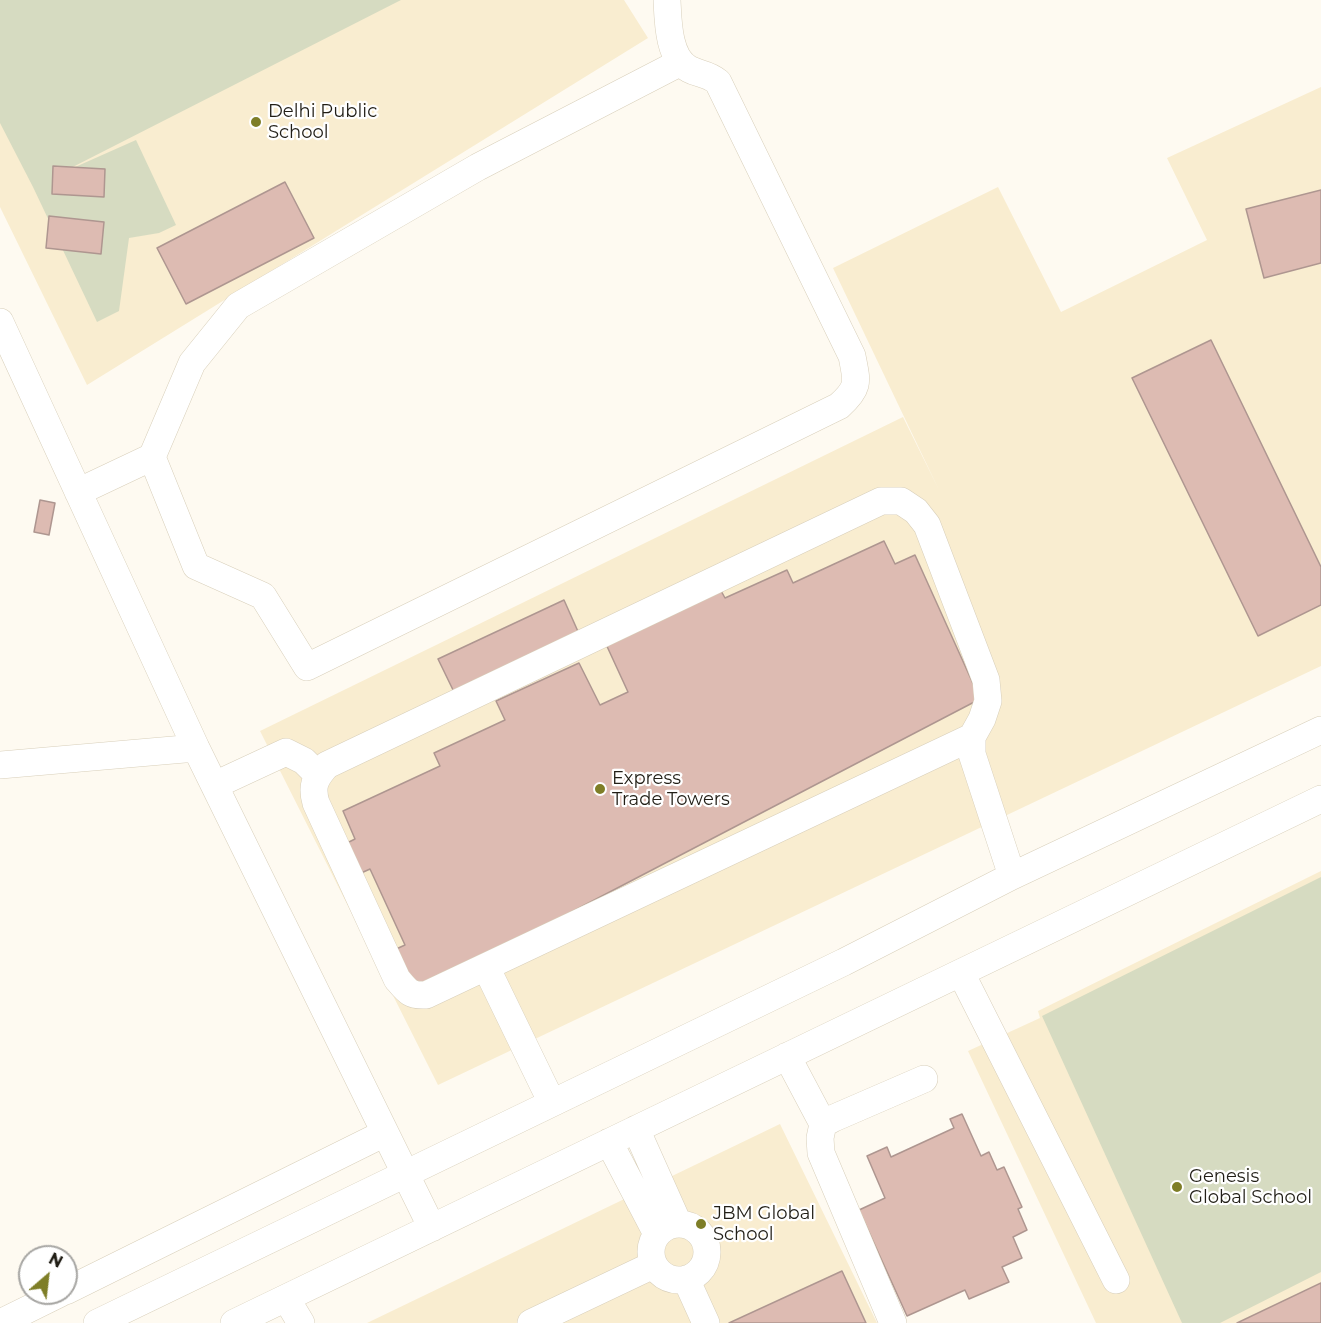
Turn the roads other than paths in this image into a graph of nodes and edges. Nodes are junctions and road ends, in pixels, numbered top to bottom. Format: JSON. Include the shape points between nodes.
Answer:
{"nodes":[{"id":1,"x":667,"y":0,"type":"edge"},
{"id":2,"x":681,"y":63,"type":"junction"},
{"id":3,"x":0,"y":322,"type":"edge"},
{"id":4,"x":152,"y":458,"type":"junction"},
{"id":5,"x":78,"y":492,"type":"junction"},
{"id":6,"x":1321,"y":730,"type":"edge"},
{"id":7,"x":972,"y":737,"type":"junction"},
{"id":8,"x":196,"y":748,"type":"junction"},
{"id":9,"x":0,"y":765,"type":"edge"},
{"id":10,"x":318,"y":775,"type":"junction"},
{"id":11,"x":215,"y":785,"type":"junction"},
{"id":12,"x":1321,"y":799,"type":"edge"},
{"id":13,"x":1012,"y":876,"type":"junction"},
{"id":14,"x":486,"y":967,"type":"junction"},
{"id":15,"x":961,"y":973,"type":"junction"},
{"id":16,"x":787,"y":1056,"type":"junction"},
{"id":17,"x":924,"y":1079,"type":"dead end"},
{"id":18,"x":552,"y":1103,"type":"junction"},
{"id":19,"x":823,"y":1124,"type":"junction"},
{"id":20,"x":636,"y":1129,"type":"junction"},
{"id":21,"x":385,"y":1133,"type":"junction"},
{"id":22,"x":609,"y":1142,"type":"junction"},
{"id":23,"x":406,"y":1174,"type":"junction"},
{"id":24,"x":432,"y":1228,"type":"junction"},
{"id":25,"x":667,"y":1229,"type":"junction"},
{"id":26,"x":653,"y":1265,"type":"junction"},
{"id":27,"x":686,"y":1279,"type":"junction"},
{"id":28,"x":1116,"y":1280,"type":"dead end"},
{"id":29,"x":78,"y":1285,"type":"edge"},
{"id":30,"x":286,"y":1298,"type":"junction"},
{"id":31,"x":37,"y":1305,"type":"edge"},
{"id":32,"x":541,"y":1321,"type":"edge"},
{"id":33,"x":0,"y":1323,"type":"edge"},
{"id":34,"x":97,"y":1323,"type":"edge"},
{"id":35,"x":234,"y":1323,"type":"edge"},
{"id":36,"x":301,"y":1323,"type":"edge"},
{"id":37,"x":706,"y":1323,"type":"edge"},
{"id":38,"x":893,"y":1323,"type":"edge"}],
"edges":[{"from":1,"to":2,"type":"street","via":[[669,35]]},
{"from":2,"to":4,"type":"street","via":[[478,167],[238,306],[192,363]]},
{"from":2,"to":4,"type":"street","via":[[718,82],[852,356],[856,380],[850,395],[839,406],[307,667],[263,596],[196,566]]},
{"from":3,"to":5,"type":"street"},
{"from":4,"to":5,"type":"street"},
{"from":5,"to":8,"type":"street"},
{"from":6,"to":13,"type":"street"},
{"from":7,"to":10,"type":"street","via":[[988,701],[986,680],[927,525],[901,501],[881,501],[327,765]]},
{"from":7,"to":13,"type":"street","via":[[972,754]]},
{"from":7,"to":14,"type":"street"},
{"from":8,"to":9,"type":"street"},
{"from":8,"to":11,"type":"street"},
{"from":10,"to":11,"type":"street","via":[[304,761],[286,752]]},
{"from":10,"to":14,"type":"street","via":[[313,791],[316,803],[407,991],[426,995]]},
{"from":11,"to":21,"type":"street"},
{"from":12,"to":15,"type":"street"},
{"from":13,"to":18,"type":"street"},
{"from":14,"to":18,"type":"street"},
{"from":15,"to":16,"type":"street"},
{"from":15,"to":28,"type":"street"},
{"from":16,"to":19,"type":"street"},
{"from":16,"to":20,"type":"street"},
{"from":17,"to":19,"type":"street"},
{"from":18,"to":23,"type":"street"},
{"from":19,"to":38,"type":"street","via":[[821,1153]]},
{"from":20,"to":22,"type":"street"},
{"from":20,"to":25,"type":"street"},
{"from":21,"to":23,"type":"street"},
{"from":21,"to":29,"type":"street"},
{"from":22,"to":24,"type":"street"},
{"from":22,"to":25,"type":"street"},
{"from":23,"to":24,"type":"street"},
{"from":23,"to":34,"type":"street"},
{"from":24,"to":30,"type":"street"},
{"from":25,"to":26,"type":"street","via":[[650,1249]]},
{"from":25,"to":27,"type":"street","via":[[688,1225],[697,1230],[707,1247],[703,1267]]},
{"from":26,"to":27,"type":"street","via":[[668,1278]]},
{"from":26,"to":32,"type":"street"},
{"from":27,"to":37,"type":"street"},
{"from":30,"to":35,"type":"street"},
{"from":30,"to":36,"type":"street"},
{"from":31,"to":33,"type":"street"}]}
